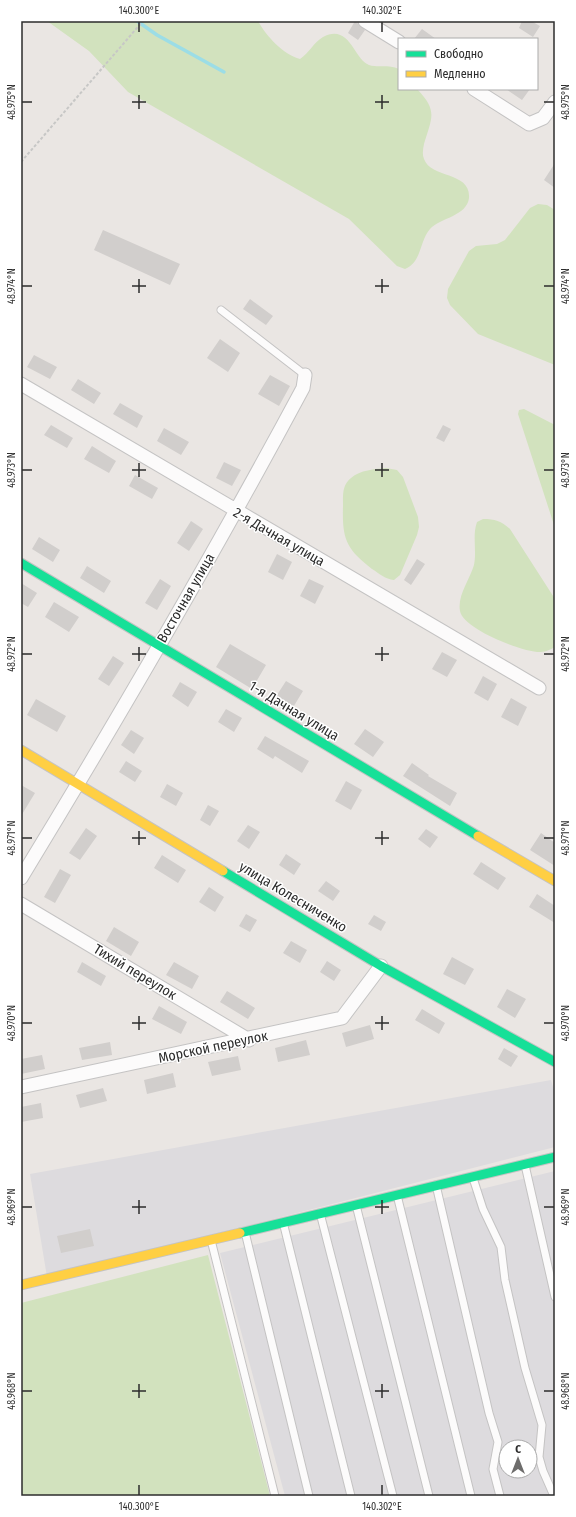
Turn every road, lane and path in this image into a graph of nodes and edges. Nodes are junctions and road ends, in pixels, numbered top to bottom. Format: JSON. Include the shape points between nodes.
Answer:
{"nodes":[{"id":1,"x":143,"y":21,"type":"edge"},
{"id":2,"x":366,"y":21,"type":"edge"},
{"id":3,"x":398,"y":41,"type":"edge"},
{"id":4,"x":476,"y":90,"type":"edge"},
{"id":5,"x":555,"y":102,"type":"edge"},
{"id":6,"x":21,"y":162,"type":"edge"},
{"id":7,"x":220,"y":310,"type":"dead end"},
{"id":8,"x":305,"y":375,"type":"joint"},
{"id":9,"x":21,"y":384,"type":"edge"},
{"id":10,"x":236,"y":512,"type":"junction"},
{"id":11,"x":21,"y":563,"type":"edge"},
{"id":12,"x":158,"y":646,"type":"junction"},
{"id":13,"x":539,"y":688,"type":"dead end"},
{"id":14,"x":21,"y":750,"type":"edge"},
{"id":15,"x":79,"y":784,"type":"junction"},
{"id":16,"x":21,"y":878,"type":"edge"},
{"id":17,"x":555,"y":881,"type":"edge"},
{"id":18,"x":21,"y":904,"type":"edge"},
{"id":19,"x":381,"y":966,"type":"junction"},
{"id":20,"x":249,"y":1040,"type":"junction"},
{"id":21,"x":555,"y":1062,"type":"edge"},
{"id":22,"x":21,"y":1087,"type":"edge"},
{"id":23,"x":555,"y":1157,"type":"edge"},
{"id":24,"x":524,"y":1164,"type":"junction"},
{"id":25,"x":473,"y":1177,"type":"junction"},
{"id":26,"x":436,"y":1186,"type":"junction"},
{"id":27,"x":397,"y":1195,"type":"junction"},
{"id":28,"x":356,"y":1205,"type":"junction"},
{"id":29,"x":320,"y":1213,"type":"junction"},
{"id":30,"x":283,"y":1222,"type":"junction"},
{"id":31,"x":245,"y":1231,"type":"junction"},
{"id":32,"x":210,"y":1240,"type":"junction"},
{"id":33,"x":21,"y":1285,"type":"edge"},
{"id":34,"x":555,"y":1297,"type":"edge"},
{"id":35,"x":275,"y":1496,"type":"edge"},
{"id":36,"x":309,"y":1496,"type":"edge"},
{"id":37,"x":351,"y":1496,"type":"edge"},
{"id":38,"x":393,"y":1496,"type":"edge"},
{"id":39,"x":429,"y":1496,"type":"edge"},
{"id":40,"x":471,"y":1496,"type":"edge"},
{"id":41,"x":500,"y":1496,"type":"edge"},
{"id":42,"x":554,"y":1496,"type":"edge"}],
"edges":[{"from":1,"to":6,"type":"path"},
{"from":2,"to":3,"type":"street"},
{"from":4,"to":5,"type":"street","via":[[529,124],[543,118]]},
{"from":7,"to":8,"type":"lane"},
{"from":8,"to":10,"type":"street","name":"Восточная улица","via":[[303,388]]},
{"from":9,"to":10,"type":"street","name":"2-я Дачная улица"},
{"from":10,"to":12,"type":"street","name":"Восточная улица"},
{"from":10,"to":13,"type":"street","name":"2-я Дачная улица"},
{"from":11,"to":12,"type":"street","name":"1-я Дачная улица"},
{"from":12,"to":15,"type":"street","name":"Восточная улица"},
{"from":12,"to":17,"type":"street","name":"1-я Дачная улица"},
{"from":14,"to":15,"type":"street","name":"улица Колесниченко"},
{"from":15,"to":16,"type":"street","name":"Восточная улица"},
{"from":15,"to":19,"type":"street","name":"улица Колесниченко"},
{"from":18,"to":20,"type":"street","name":"Тихий переулок"},
{"from":19,"to":20,"type":"street","name":"Морской переулок","via":[[342,1018]]},
{"from":19,"to":21,"type":"street","name":"улица Колесниченко"},
{"from":20,"to":22,"type":"street","name":"Морской переулок"},
{"from":23,"to":24,"type":"street"},
{"from":24,"to":25,"type":"street"},
{"from":24,"to":34,"type":"lane"},
{"from":25,"to":26,"type":"street"},
{"from":25,"to":42,"type":"lane","via":[[483,1209],[501,1247],[505,1280],[525,1368],[542,1425],[539,1457]]},
{"from":26,"to":27,"type":"street"},
{"from":26,"to":41,"type":"lane","via":[[498,1442],[493,1469]]},
{"from":27,"to":28,"type":"street"},
{"from":27,"to":40,"type":"lane"},
{"from":28,"to":29,"type":"street"},
{"from":28,"to":39,"type":"lane"},
{"from":29,"to":30,"type":"street"},
{"from":29,"to":38,"type":"lane"},
{"from":30,"to":31,"type":"street"},
{"from":30,"to":37,"type":"lane"},
{"from":31,"to":32,"type":"street"},
{"from":31,"to":36,"type":"lane"},
{"from":32,"to":33,"type":"street"},
{"from":32,"to":35,"type":"lane"}]}
